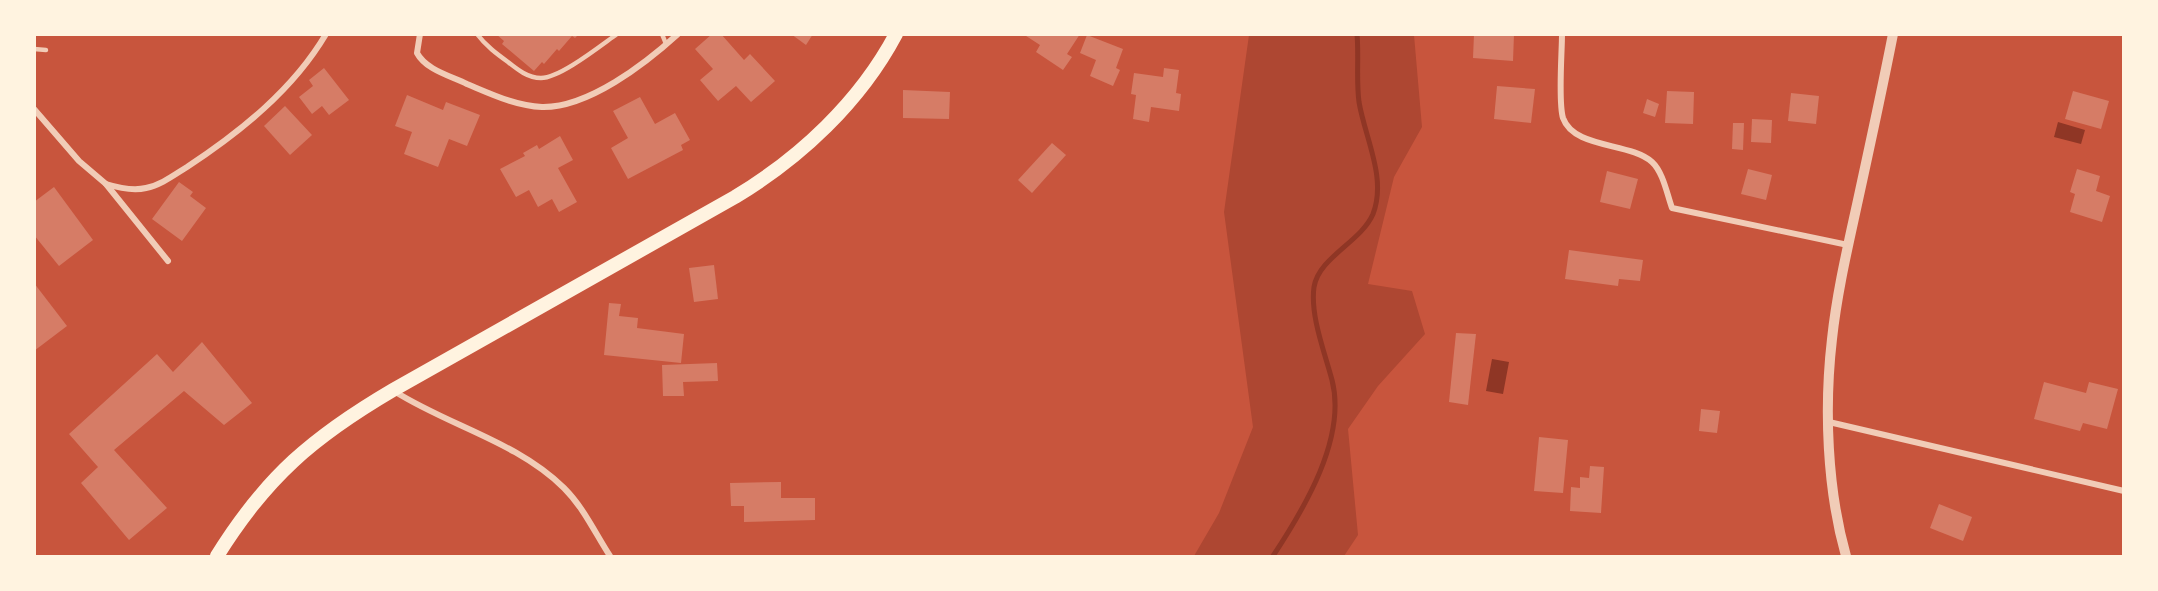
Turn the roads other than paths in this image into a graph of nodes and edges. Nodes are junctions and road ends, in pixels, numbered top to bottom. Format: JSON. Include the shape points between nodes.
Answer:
{"nodes":[{"id":1,"x":326,"y":34,"type":"edge"},
{"id":2,"x":420,"y":34,"type":"edge"},
{"id":3,"x":477,"y":34,"type":"edge"},
{"id":4,"x":617,"y":34,"type":"edge"},
{"id":5,"x":662,"y":34,"type":"edge"},
{"id":6,"x":678,"y":34,"type":"edge"},
{"id":7,"x":896,"y":34,"type":"edge"},
{"id":8,"x":1562,"y":34,"type":"edge"},
{"id":9,"x":1893,"y":34,"type":"edge"},
{"id":10,"x":666,"y":44,"type":"junction"},
{"id":11,"x":34,"y":48,"type":"edge"},
{"id":12,"x":46,"y":50,"type":"dead end"},
{"id":13,"x":34,"y":109,"type":"edge"},
{"id":14,"x":105,"y":184,"type":"junction"},
{"id":15,"x":1848,"y":244,"type":"junction"},
{"id":16,"x":168,"y":261,"type":"dead end"},
{"id":17,"x":393,"y":390,"type":"junction"},
{"id":18,"x":1829,"y":422,"type":"junction"},
{"id":19,"x":2124,"y":490,"type":"edge"},
{"id":20,"x":217,"y":556,"type":"edge"},
{"id":21,"x":610,"y":556,"type":"edge"},
{"id":22,"x":1846,"y":556,"type":"edge"}],
"edges":[{"from":1,"to":14,"type":"street","via":[[268,105],[217,147],[154,186],[135,189]]},
{"from":2,"to":10,"type":"street","via":[[417,53],[432,68],[504,98],[542,107],[564,104],[602,88]]},
{"from":3,"to":4,"type":"lane","via":[[516,69],[540,78],[562,71]]},
{"from":5,"to":10,"type":"lane"},
{"from":6,"to":10,"type":"street"},
{"from":7,"to":17,"type":"main road","via":[[870,75],[839,112],[812,141],[766,178]]},
{"from":8,"to":15,"type":"street","via":[[1561,109],[1565,123],[1581,136],[1651,161],[1672,208]]},
{"from":9,"to":15,"type":"street"},
{"from":11,"to":12,"type":"lane"},
{"from":13,"to":14,"type":"street","via":[[79,162]]},
{"from":14,"to":16,"type":"street"},
{"from":15,"to":18,"type":"street","via":[[1832,340]]},
{"from":17,"to":20,"type":"main road","via":[[339,424],[285,467]]},
{"from":17,"to":21,"type":"street","via":[[541,470],[578,503]]},
{"from":18,"to":19,"type":"street"},
{"from":18,"to":22,"type":"street","via":[[1834,505]]}]}
